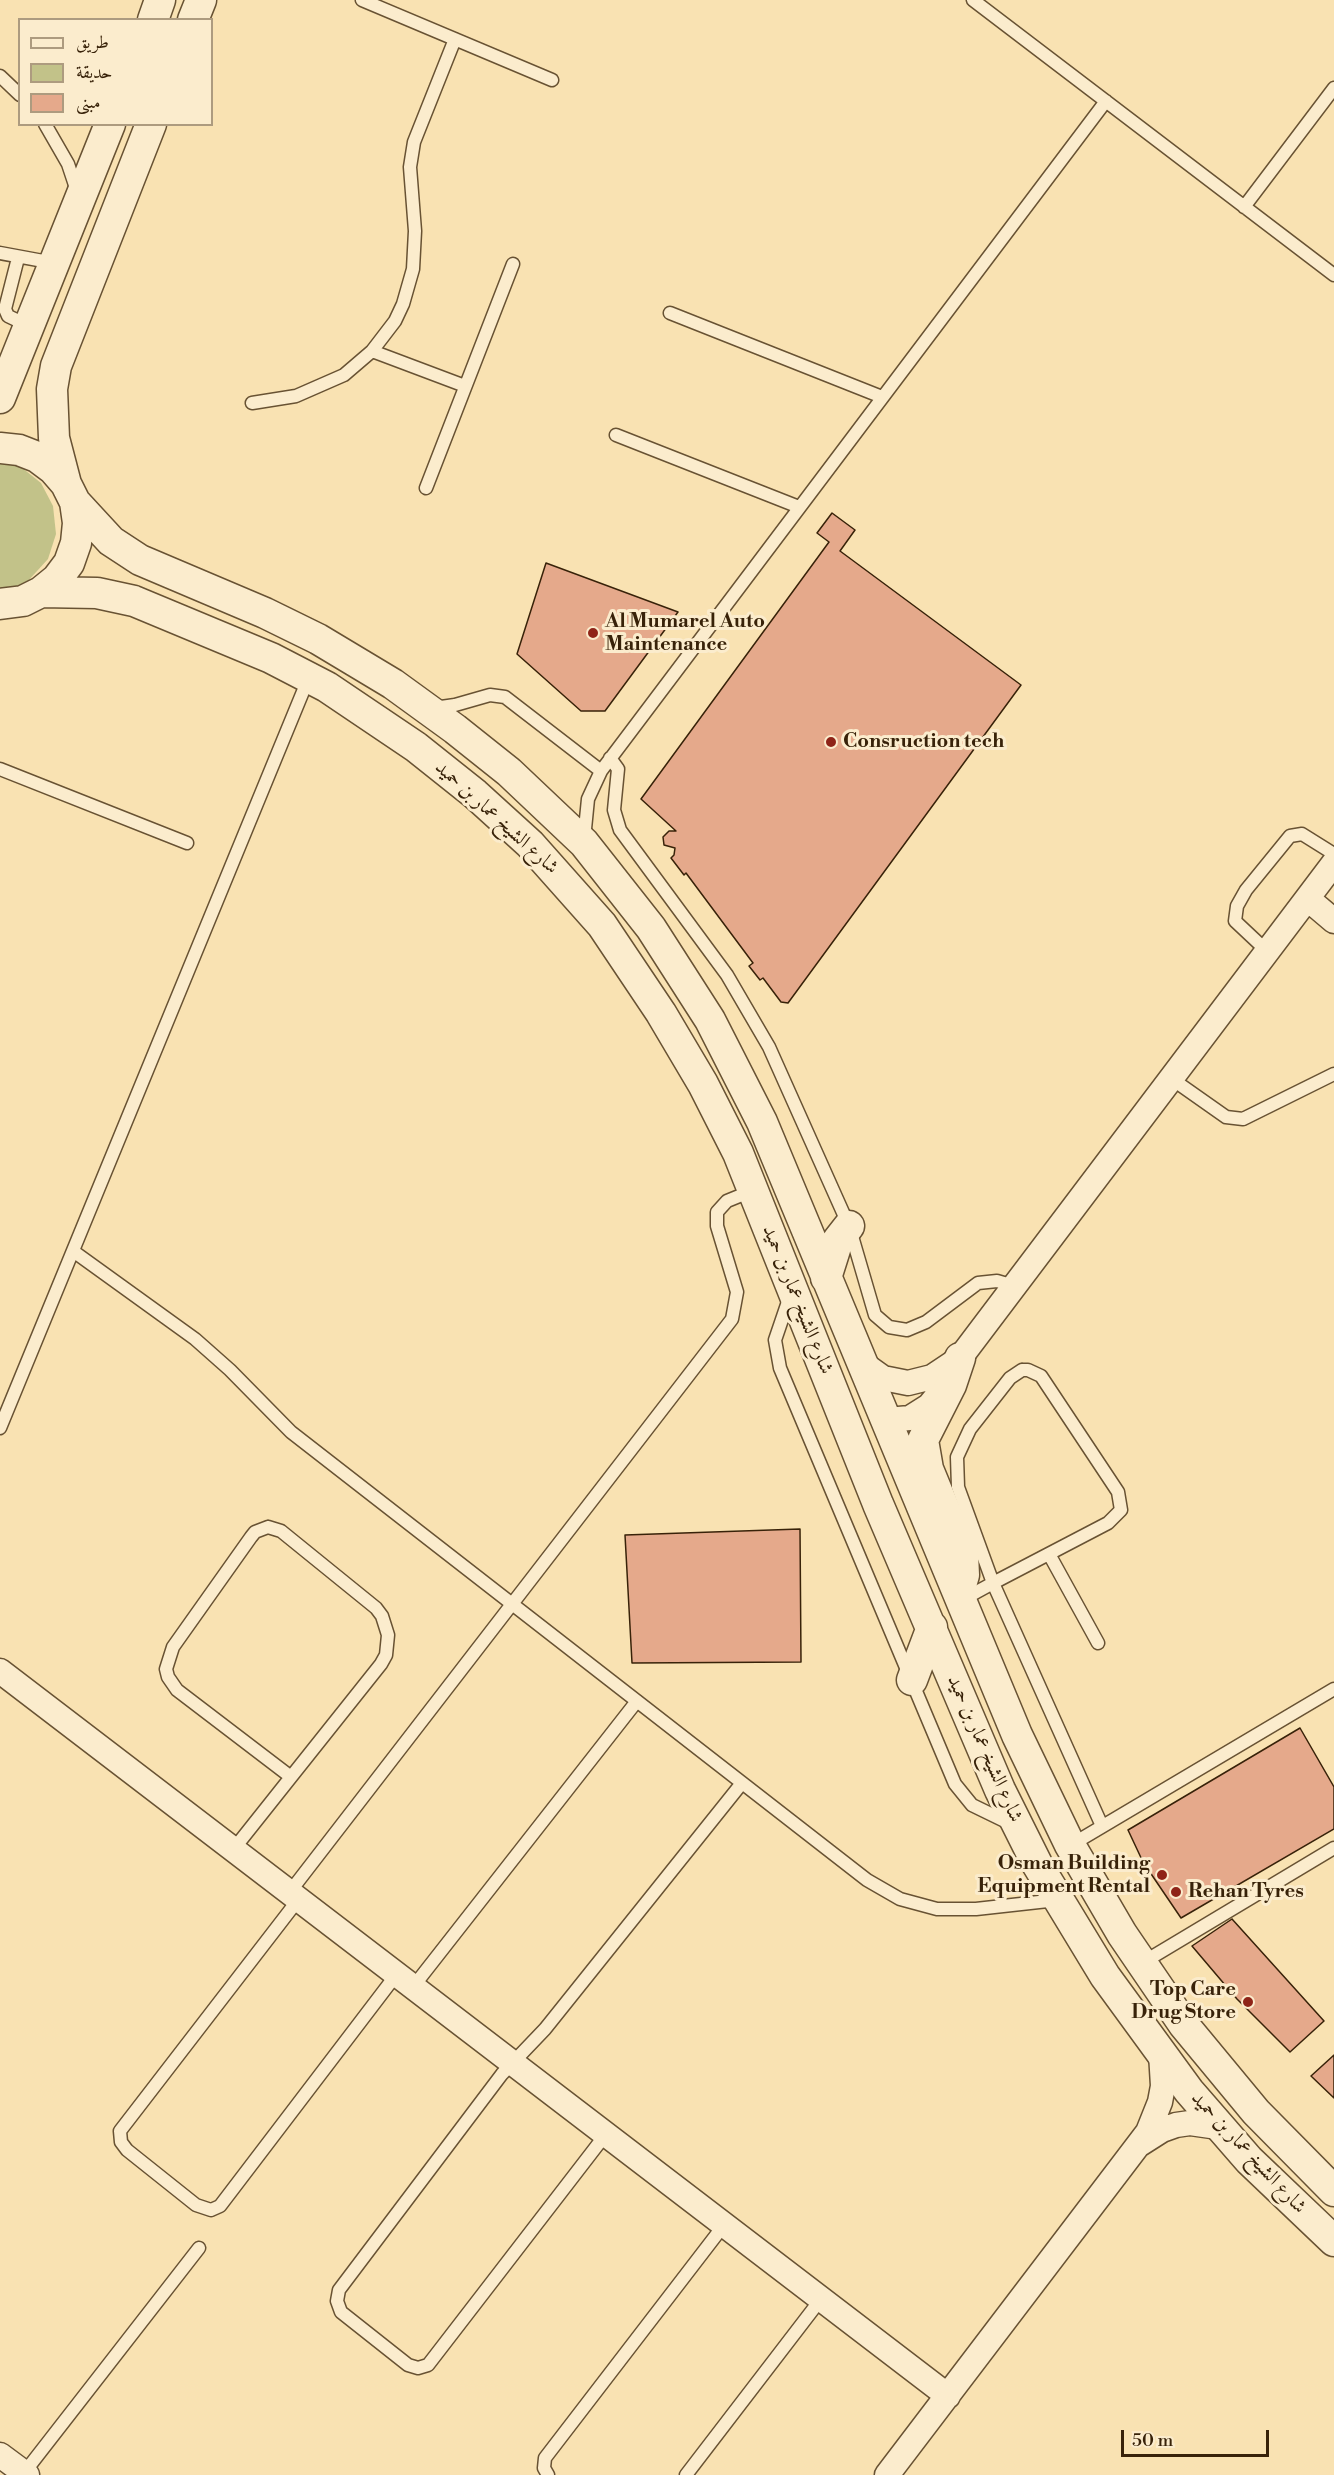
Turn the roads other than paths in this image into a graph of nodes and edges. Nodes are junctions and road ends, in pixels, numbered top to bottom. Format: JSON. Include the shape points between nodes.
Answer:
{"nodes":[{"id":1,"x":160,"y":0,"type":"edge"},
{"id":2,"x":201,"y":0,"type":"edge"},
{"id":3,"x":362,"y":0,"type":"edge"},
{"id":4,"x":973,"y":0,"type":"edge"},
{"id":5,"x":154,"y":18,"type":"edge"},
{"id":6,"x":194,"y":18,"type":"edge"},
{"id":7,"x":455,"y":39,"type":"junction"},
{"id":8,"x":0,"y":76,"type":"edge"},
{"id":9,"x":552,"y":80,"type":"dead end"},
{"id":10,"x":1334,"y":88,"type":"edge"},
{"id":11,"x":16,"y":91,"type":"edge"},
{"id":12,"x":1106,"y":101,"type":"junction"},
{"id":13,"x":46,"y":126,"type":"edge"},
{"id":14,"x":109,"y":126,"type":"edge"},
{"id":15,"x":150,"y":126,"type":"edge"},
{"id":16,"x":80,"y":201,"type":"junction"},
{"id":17,"x":1244,"y":207,"type":"junction"},
{"id":18,"x":0,"y":254,"type":"edge"},
{"id":19,"x":18,"y":258,"type":"junction"},
{"id":20,"x":54,"y":263,"type":"junction"},
{"id":21,"x":513,"y":264,"type":"dead end"},
{"id":22,"x":1334,"y":275,"type":"edge"},
{"id":23,"x":670,"y":313,"type":"dead end"},
{"id":24,"x":29,"y":326,"type":"junction"},
{"id":25,"x":372,"y":351,"type":"junction"},
{"id":26,"x":465,"y":386,"type":"junction"},
{"id":27,"x":882,"y":397,"type":"junction"},
{"id":28,"x":0,"y":398,"type":"edge"},
{"id":29,"x":252,"y":403,"type":"dead end"},
{"id":30,"x":616,"y":435,"type":"dead end"},
{"id":31,"x":0,"y":448,"type":"edge"},
{"id":32,"x":426,"y":488,"type":"dead end"},
{"id":33,"x":70,"y":493,"type":"junction"},
{"id":34,"x":799,"y":507,"type":"junction"},
{"id":35,"x":16,"y":602,"type":"edge"},
{"id":36,"x":309,"y":677,"type":"junction"},
{"id":37,"x":427,"y":708,"type":"junction"},
{"id":38,"x":610,"y":758,"type":"junction"},
{"id":39,"x":0,"y":769,"type":"edge"},
{"id":40,"x":601,"y":771,"type":"junction"},
{"id":41,"x":187,"y":843,"type":"dead end"},
{"id":42,"x":584,"y":843,"type":"junction"},
{"id":43,"x":1334,"y":854,"type":"edge"},
{"id":44,"x":1334,"y":863,"type":"edge"},
{"id":45,"x":1308,"y":899,"type":"junction"},
{"id":46,"x":1334,"y":921,"type":"edge"},
{"id":47,"x":1269,"y":952,"type":"junction"},
{"id":48,"x":1334,"y":1074,"type":"edge"},
{"id":49,"x":1172,"y":1078,"type":"junction"},
{"id":50,"x":754,"y":1190,"type":"junction"},
{"id":51,"x":767,"y":1226,"type":"junction"},
{"id":52,"x":849,"y":1226,"type":"junction"},
{"id":53,"x":73,"y":1251,"type":"junction"},
{"id":54,"x":826,"y":1278,"type":"junction"},
{"id":55,"x":1014,"y":1286,"type":"junction"},
{"id":56,"x":792,"y":1290,"type":"junction"},
{"id":57,"x":960,"y":1358,"type":"junction"},
{"id":58,"x":862,"y":1363,"type":"junction"},
{"id":59,"x":886,"y":1420,"type":"junction"},
{"id":60,"x":0,"y":1428,"type":"edge"},
{"id":61,"x":1049,"y":1554,"type":"junction"},
{"id":62,"x":993,"y":1583,"type":"junction"},
{"id":63,"x":959,"y":1598,"type":"junction"},
{"id":64,"x":512,"y":1604,"type":"junction"},
{"id":65,"x":932,"y":1627,"type":"junction"},
{"id":66,"x":1098,"y":1643,"type":"dead end"},
{"id":67,"x":0,"y":1671,"type":"edge"},
{"id":68,"x":912,"y":1680,"type":"junction"},
{"id":69,"x":1334,"y":1689,"type":"edge"},
{"id":70,"x":636,"y":1701,"type":"junction"},
{"id":71,"x":291,"y":1777,"type":"junction"},
{"id":72,"x":742,"y":1783,"type":"junction"},
{"id":73,"x":1102,"y":1826,"type":"junction"},
{"id":74,"x":1018,"y":1827,"type":"junction"},
{"id":75,"x":1070,"y":1845,"type":"junction"},
{"id":76,"x":1334,"y":1848,"type":"edge"},
{"id":77,"x":233,"y":1850,"type":"junction"},
{"id":78,"x":293,"y":1896,"type":"junction"},
{"id":79,"x":1058,"y":1900,"type":"junction"},
{"id":80,"x":1141,"y":1963,"type":"junction"},
{"id":81,"x":404,"y":1981,"type":"junction"},
{"id":82,"x":1161,"y":2054,"type":"junction"},
{"id":83,"x":512,"y":2062,"type":"junction"},
{"id":84,"x":1218,"y":2127,"type":"junction"},
{"id":85,"x":606,"y":2134,"type":"junction"},
{"id":86,"x":1138,"y":2145,"type":"junction"},
{"id":87,"x":1334,"y":2191,"type":"edge"},
{"id":88,"x":724,"y":2225,"type":"junction"},
{"id":89,"x":1334,"y":2241,"type":"edge"},
{"id":90,"x":199,"y":2248,"type":"dead end"},
{"id":91,"x":821,"y":2299,"type":"junction"},
{"id":92,"x":948,"y":2396,"type":"junction"},
{"id":93,"x":13,"y":2468,"type":"edge"},
{"id":94,"x":548,"y":2475,"type":"edge"},
{"id":95,"x":686,"y":2475,"type":"edge"},
{"id":96,"x":887,"y":2475,"type":"edge"}],
"edges":[{"from":1,"to":5,"type":"street"},
{"from":2,"to":6,"type":"street"},
{"from":3,"to":7,"type":"lane"},
{"from":4,"to":12,"type":"lane"},
{"from":7,"to":9,"type":"lane"},
{"from":7,"to":25,"type":"lane","via":[[412,154],[415,250],[409,287],[395,321]]},
{"from":8,"to":11,"type":"lane"},
{"from":10,"to":17,"type":"lane"},
{"from":12,"to":17,"type":"lane"},
{"from":12,"to":27,"type":"lane"},
{"from":13,"to":16,"type":"lane","via":[[68,164]]},
{"from":14,"to":16,"type":"street"},
{"from":15,"to":33,"type":"street","via":[[56,366],[52,389],[54,438]]},
{"from":16,"to":20,"type":"street"},
{"from":17,"to":22,"type":"lane"},
{"from":18,"to":19,"type":"lane"},
{"from":19,"to":20,"type":"lane"},
{"from":19,"to":24,"type":"lane","via":[[5,309],[8,316]]},
{"from":20,"to":24,"type":"street"},
{"from":21,"to":26,"type":"lane"},
{"from":23,"to":27,"type":"lane"},
{"from":24,"to":28,"type":"street"},
{"from":25,"to":26,"type":"lane"},
{"from":25,"to":29,"type":"lane","via":[[344,375],[310,391],[282,400]]},
{"from":26,"to":32,"type":"lane"},
{"from":27,"to":34,"type":"lane"},
{"from":30,"to":34,"type":"lane"},
{"from":31,"to":33,"type":"street","name":"شارع الشيخ عمار بن حميد","via":[[37,457],[53,469]]},
{"from":33,"to":35,"type":"street","via":[[78,523],[72,553],[57,579]]},
{"from":33,"to":37,"type":"street","name":"شارع الشيخ عمار بن حميد","via":[[98,529],[140,560],[309,634]]},
{"from":34,"to":38,"type":"lane"},
{"from":35,"to":36,"type":"street","name":"شارع الشيخ عمار بن حميد","via":[[97,593],[134,601]]},
{"from":36,"to":50,"type":"street","name":"شارع الشيخ عمار بن حميد","via":[[362,709],[468,788],[530,844],[580,898],[623,953],[661,1013],[722,1118]]},
{"from":36,"to":53,"type":"lane"},
{"from":37,"to":40,"type":"lane","via":[[455,705],[490,694],[505,697]]},
{"from":37,"to":42,"type":"street","name":"شارع الشيخ عمار بن حميد","via":[[509,772]]},
{"from":38,"to":40,"type":"lane"},
{"from":38,"to":52,"type":"lane","via":[[619,774],[614,810],[620,830],[703,940],[749,1010],[788,1084]]},
{"from":39,"to":41,"type":"lane"},
{"from":40,"to":42,"type":"lane","via":[[585,813]]},
{"from":42,"to":54,"type":"street","name":"شارع الشيخ عمار بن حميد","via":[[651,928],[710,1020],[766,1131]]},
{"from":43,"to":47,"type":"lane","via":[[1302,834],[1290,836],[1246,891],[1237,906],[1235,921]]},
{"from":44,"to":45,"type":"street"},
{"from":45,"to":46,"type":"street"},
{"from":45,"to":47,"type":"street"},
{"from":47,"to":49,"type":"street"},
{"from":48,"to":49,"type":"lane","via":[[1243,1119],[1226,1117]]},
{"from":49,"to":55,"type":"street"},
{"from":50,"to":51,"type":"street","name":"شارع الشيخ عمار بن حميد"},
{"from":50,"to":64,"type":"lane","via":[[726,1201],[716,1219],[737,1292],[732,1319]]},
{"from":51,"to":56,"type":"street","name":"شارع الشيخ عمار بن حميد"},
{"from":51,"to":59,"type":"street","via":[[785,1241],[797,1260],[857,1401],[870,1414]]},
{"from":52,"to":54,"type":"street","via":[[838,1240]]},
{"from":52,"to":55,"type":"lane","via":[[875,1315],[889,1327],[917,1328],[978,1283],[997,1281]]},
{"from":53,"to":60,"type":"lane"},
{"from":53,"to":64,"type":"lane","via":[[195,1339],[291,1432]]},
{"from":54,"to":58,"type":"street","name":"شارع الشيخ عمار بن حميد"},
{"from":55,"to":57,"type":"street"},
{"from":56,"to":65,"type":"street","name":"شارع الشيخ عمار بن حميد"},
{"from":56,"to":68,"type":"lane","via":[[777,1331],[777,1359]]},
{"from":57,"to":58,"type":"street","via":[[932,1377],[908,1383],[883,1378]]},
{"from":57,"to":59,"type":"street","via":[[929,1406],[910,1418]]},
{"from":57,"to":63,"type":"street","via":[[923,1440],[925,1462],[963,1554]]},
{"from":58,"to":59,"type":"street","name":"شارع الشيخ عمار بن حميد"},
{"from":59,"to":63,"type":"street","name":"شارع الشيخ عمار بن حميد"},
{"from":61,"to":62,"type":"lane"},
{"from":61,"to":62,"type":"lane","via":[[1114,1520],[1121,1504],[1118,1492],[1041,1376],[1022,1370],[1010,1378],[970,1429],[957,1457],[958,1487]]},
{"from":61,"to":66,"type":"lane"},
{"from":62,"to":63,"type":"lane"},
{"from":62,"to":73,"type":"lane"},
{"from":63,"to":75,"type":"street","name":"شارع الشيخ عمار بن حميد","via":[[1017,1735]]},
{"from":64,"to":70,"type":"lane"},
{"from":64,"to":78,"type":"lane"},
{"from":65,"to":68,"type":"street"},
{"from":65,"to":74,"type":"street","name":"شارع الشيخ عمار بن حميد"},
{"from":67,"to":77,"type":"street"},
{"from":68,"to":74,"type":"lane","via":[[960,1792],[972,1804]]},
{"from":69,"to":73,"type":"lane"},
{"from":70,"to":72,"type":"lane"},
{"from":70,"to":81,"type":"lane"},
{"from":71,"to":71,"type":"lane","via":[[381,1664],[388,1635],[376,1608],[281,1531],[268,1527],[251,1537],[173,1647],[166,1669],[177,1690]]},
{"from":71,"to":77,"type":"lane"},
{"from":72,"to":79,"type":"lane","via":[[867,1880],[900,1899],[957,1910]]},
{"from":72,"to":83,"type":"lane","via":[[545,2030]]},
{"from":73,"to":75,"type":"lane"},
{"from":74,"to":79,"type":"street","name":"شارع الشيخ عمار بن حميد"},
{"from":75,"to":80,"type":"street","name":"شارع الشيخ عمار بن حميد"},
{"from":76,"to":80,"type":"lane"},
{"from":77,"to":78,"type":"street"},
{"from":78,"to":81,"type":"street"},
{"from":78,"to":81,"type":"lane","via":[[120,2131],[127,2150],[196,2205],[211,2210],[220,2206]]},
{"from":79,"to":82,"type":"street","name":"شارع الشيخ عمار بن حميد","via":[[1105,1976]]},
{"from":80,"to":87,"type":"street","name":"شارع الشيخ عمار بن حميد","via":[[1232,2083]]},
{"from":81,"to":83,"type":"street"},
{"from":82,"to":84,"type":"street","name":"شارع الشيخ عمار بن حميد"},
{"from":82,"to":86,"type":"street","via":[[1164,2070],[1160,2102]]},
{"from":83,"to":85,"type":"street"},
{"from":83,"to":85,"type":"lane","via":[[337,2295],[341,2312],[408,2365],[423,2367],[432,2361]]},
{"from":84,"to":86,"type":"street","via":[[1176,2125]]},
{"from":84,"to":89,"type":"street","name":"شارع الشيخ عمار بن حميد"},
{"from":85,"to":88,"type":"street"},
{"from":86,"to":92,"type":"street"},
{"from":88,"to":91,"type":"street"},
{"from":88,"to":94,"type":"lane","via":[[548,2454],[544,2463]]},
{"from":90,"to":93,"type":"lane"},
{"from":91,"to":92,"type":"street"},
{"from":91,"to":95,"type":"lane"},
{"from":92,"to":96,"type":"street"}]}
